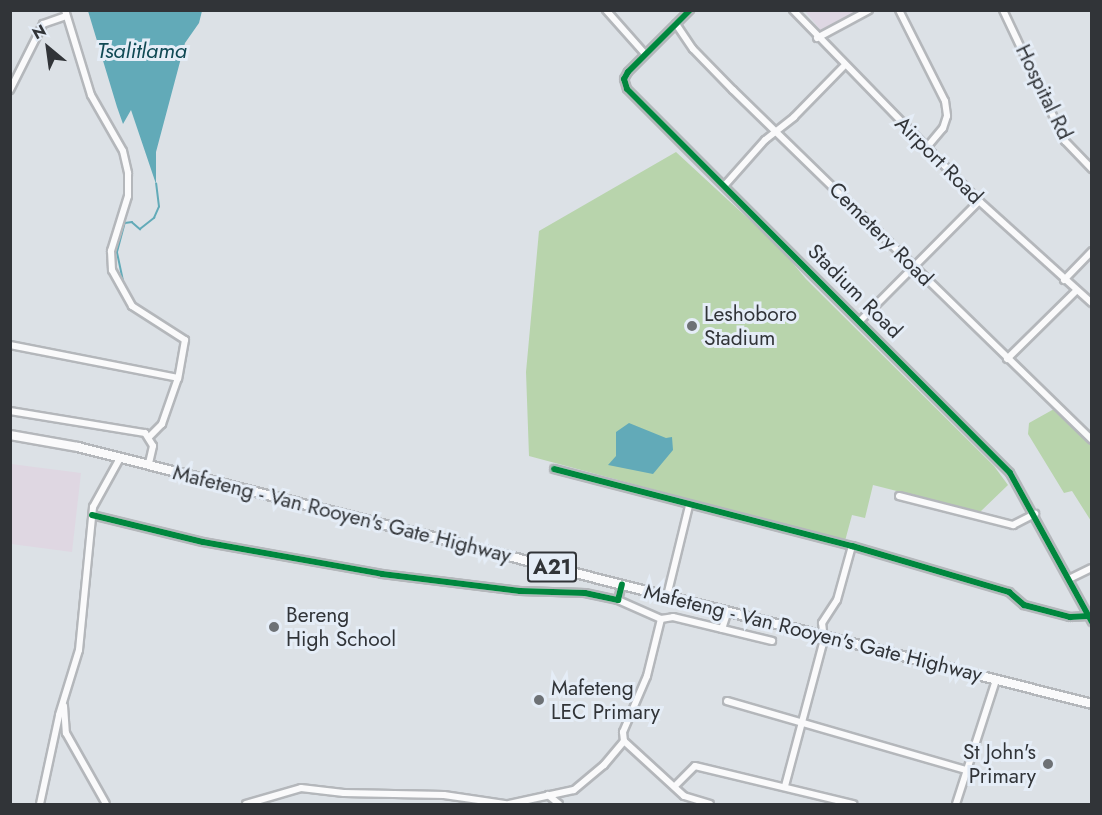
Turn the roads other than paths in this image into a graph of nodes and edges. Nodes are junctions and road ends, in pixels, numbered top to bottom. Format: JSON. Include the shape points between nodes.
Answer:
{"nodes":[{"id":1,"x":606,"y":10,"type":"edge"},
{"id":2,"x":690,"y":10,"type":"edge"},
{"id":3,"x":793,"y":10,"type":"edge"},
{"id":4,"x":869,"y":10,"type":"edge"},
{"id":5,"x":899,"y":10,"type":"edge"},
{"id":6,"x":1003,"y":10,"type":"edge"},
{"id":7,"x":65,"y":13,"type":"edge"},
{"id":8,"x":676,"y":24,"type":"junction"},
{"id":9,"x":818,"y":38,"type":"junction"},
{"id":10,"x":645,"y":54,"type":"junction"},
{"id":11,"x":844,"y":66,"type":"junction"},
{"id":12,"x":10,"y":90,"type":"edge"},
{"id":13,"x":775,"y":131,"type":"junction"},
{"id":14,"x":928,"y":146,"type":"junction"},
{"id":15,"x":1092,"y":169,"type":"edge"},
{"id":16,"x":725,"y":184,"type":"junction"},
{"id":17,"x":979,"y":201,"type":"junction"},
{"id":18,"x":1092,"y":251,"type":"edge"},
{"id":19,"x":914,"y":265,"type":"junction"},
{"id":20,"x":1064,"y":280,"type":"junction"},
{"id":21,"x":1076,"y":291,"type":"junction"},
{"id":22,"x":1092,"y":303,"type":"edge"},
{"id":23,"x":861,"y":320,"type":"junction"},
{"id":24,"x":10,"y":345,"type":"edge"},
{"id":25,"x":1007,"y":359,"type":"junction"},
{"id":26,"x":178,"y":378,"type":"junction"},
{"id":27,"x":10,"y":411,"type":"edge"},
{"id":28,"x":10,"y":435,"type":"edge"},
{"id":29,"x":150,"y":436,"type":"junction"},
{"id":30,"x":1092,"y":440,"type":"edge"},
{"id":31,"x":120,"y":458,"type":"junction"},
{"id":32,"x":149,"y":465,"type":"junction"},
{"id":33,"x":554,"y":469,"type":"dead end"},
{"id":34,"x":898,"y":495,"type":"dead end"},
{"id":35,"x":689,"y":506,"type":"junction"},
{"id":36,"x":1035,"y":514,"type":"junction"},
{"id":37,"x":92,"y":515,"type":"junction"},
{"id":38,"x":852,"y":546,"type":"junction"},
{"id":39,"x":1092,"y":568,"type":"edge"},
{"id":40,"x":1069,"y":579,"type":"junction"},
{"id":41,"x":622,"y":584,"type":"junction"},
{"id":42,"x":667,"y":596,"type":"junction"},
{"id":43,"x":618,"y":600,"type":"junction"},
{"id":44,"x":728,"y":611,"type":"junction"},
{"id":45,"x":661,"y":619,"type":"junction"},
{"id":46,"x":1090,"y":619,"type":"edge"},
{"id":47,"x":723,"y":629,"type":"junction"},
{"id":48,"x":824,"y":639,"type":"junction"},
{"id":49,"x":772,"y":641,"type":"dead end"},
{"id":50,"x":996,"y":680,"type":"junction"},
{"id":51,"x":727,"y":700,"type":"dead end"},
{"id":52,"x":1092,"y":704,"type":"edge"},
{"id":53,"x":64,"y":706,"type":"junction"},
{"id":54,"x":803,"y":721,"type":"junction"},
{"id":55,"x":624,"y":741,"type":"junction"},
{"id":56,"x":966,"y":770,"type":"junction"},
{"id":57,"x":675,"y":786,"type":"junction"},
{"id":58,"x":785,"y":786,"type":"junction"},
{"id":59,"x":548,"y":795,"type":"junction"},
{"id":60,"x":40,"y":804,"type":"edge"},
{"id":61,"x":106,"y":804,"type":"edge"},
{"id":62,"x":246,"y":804,"type":"edge"},
{"id":63,"x":508,"y":804,"type":"edge"},
{"id":64,"x":559,"y":804,"type":"edge"},
{"id":65,"x":710,"y":804,"type":"edge"},
{"id":66,"x":853,"y":804,"type":"edge"},
{"id":67,"x":956,"y":804,"type":"edge"}],
"edges":[{"from":1,"to":10,"type":"street"},
{"from":2,"to":8,"type":"street","name":"Stadium Road"},
{"from":3,"to":9,"type":"street","name":"Airport Road"},
{"from":4,"to":9,"type":"street"},
{"from":5,"to":14,"type":"street","via":[[945,101],[947,116],[943,128]]},
{"from":6,"to":15,"type":"street","name":"Hospital Rd","via":[[1065,141]]},
{"from":7,"to":12,"type":"street","via":[[43,24]]},
{"from":7,"to":26,"type":"street","via":[[91,95],[123,151],[128,172],[128,196],[111,251],[112,270],[132,306],[184,337]]},
{"from":8,"to":10,"type":"street","name":"Stadium Road"},
{"from":8,"to":13,"type":"street","name":"Cemetery Road","via":[[693,49]]},
{"from":9,"to":11,"type":"street","name":"Airport Road"},
{"from":10,"to":16,"type":"street","name":"Stadium Road","via":[[624,79],[627,89]]},
{"from":11,"to":13,"type":"street"},
{"from":11,"to":14,"type":"street","name":"Airport Road"},
{"from":13,"to":16,"type":"street"},
{"from":13,"to":19,"type":"street","name":"Cemetery Road"},
{"from":14,"to":17,"type":"street","name":"Airport Road"},
{"from":16,"to":23,"type":"street","name":"Stadium Road"},
{"from":17,"to":19,"type":"street"},
{"from":17,"to":20,"type":"street","name":"Airport Road"},
{"from":18,"to":20,"type":"street"},
{"from":19,"to":23,"type":"street"},
{"from":19,"to":25,"type":"street","name":"Cemetery Road"},
{"from":20,"to":21,"type":"street","name":"Airport Road"},
{"from":21,"to":22,"type":"street","name":"Airport Road"},
{"from":21,"to":25,"type":"street"},
{"from":23,"to":36,"type":"street","name":"Stadium Road","via":[[1010,473]]},
{"from":24,"to":26,"type":"street"},
{"from":25,"to":30,"type":"street","name":"Cemetery Road"},
{"from":26,"to":29,"type":"street","via":[[162,424]]},
{"from":27,"to":29,"type":"street"},
{"from":28,"to":31,"type":"main road","name":"Mafeteng - Van Rooyen's Gate Highway","number":"A21"},
{"from":29,"to":32,"type":"street","via":[[153,446]]},
{"from":31,"to":32,"type":"main road","name":"Mafeteng - Van Rooyen's Gate Highway","number":"A21"},
{"from":31,"to":37,"type":"street"},
{"from":32,"to":41,"type":"main road","name":"Mafeteng - Van Rooyen's Gate Highway","number":"A21"},
{"from":33,"to":35,"type":"street"},
{"from":34,"to":36,"type":"street","via":[[1012,525]]},
{"from":35,"to":38,"type":"street"},
{"from":35,"to":42,"type":"street"},
{"from":36,"to":40,"type":"street","name":"Stadium Road"},
{"from":37,"to":43,"type":"street","via":[[203,542],[338,568],[520,591],[585,593]]},
{"from":37,"to":53,"type":"street","via":[[79,650]]},
{"from":38,"to":46,"type":"street","via":[[1009,592],[1024,605]]},
{"from":38,"to":48,"type":"street","via":[[837,600],[822,623]]},
{"from":39,"to":40,"type":"street"},
{"from":40,"to":46,"type":"street","name":"Stadium Road"},
{"from":41,"to":42,"type":"main road","name":"Mafeteng - Van Rooyen's Gate Highway","number":"A21"},
{"from":41,"to":43,"type":"street"},
{"from":42,"to":44,"type":"main road","name":"Mafeteng - Van Rooyen's Gate Highway","number":"A21"},
{"from":43,"to":45,"type":"street"},
{"from":44,"to":47,"type":"street"},
{"from":44,"to":48,"type":"main road","name":"Mafeteng - Van Rooyen's Gate Highway","number":"A21"},
{"from":45,"to":47,"type":"street","via":[[673,617]]},
{"from":45,"to":55,"type":"street","via":[[647,676],[622,732]]},
{"from":47,"to":49,"type":"street"},
{"from":48,"to":50,"type":"main road","name":"Mafeteng - Van Rooyen's Gate Highway","number":"A21"},
{"from":48,"to":54,"type":"street"},
{"from":50,"to":52,"type":"main road","name":"Mafeteng - Van Rooyen's Gate Highway","number":"A21"},
{"from":50,"to":56,"type":"street"},
{"from":51,"to":54,"type":"street"},
{"from":53,"to":60,"type":"street"},
{"from":53,"to":61,"type":"street","via":[[66,733]]},
{"from":54,"to":56,"type":"street"},
{"from":54,"to":58,"type":"street"},
{"from":55,"to":57,"type":"street"},
{"from":55,"to":59,"type":"street","via":[[604,765],[574,790]]},
{"from":56,"to":67,"type":"street"},
{"from":57,"to":58,"type":"street","via":[[695,766]]},
{"from":57,"to":65,"type":"street","via":[[684,796]]},
{"from":58,"to":66,"type":"street"},
{"from":59,"to":63,"type":"street"},
{"from":59,"to":64,"type":"street"},
{"from":62,"to":63,"type":"street","via":[[301,788],[344,794],[444,795]]}]}
